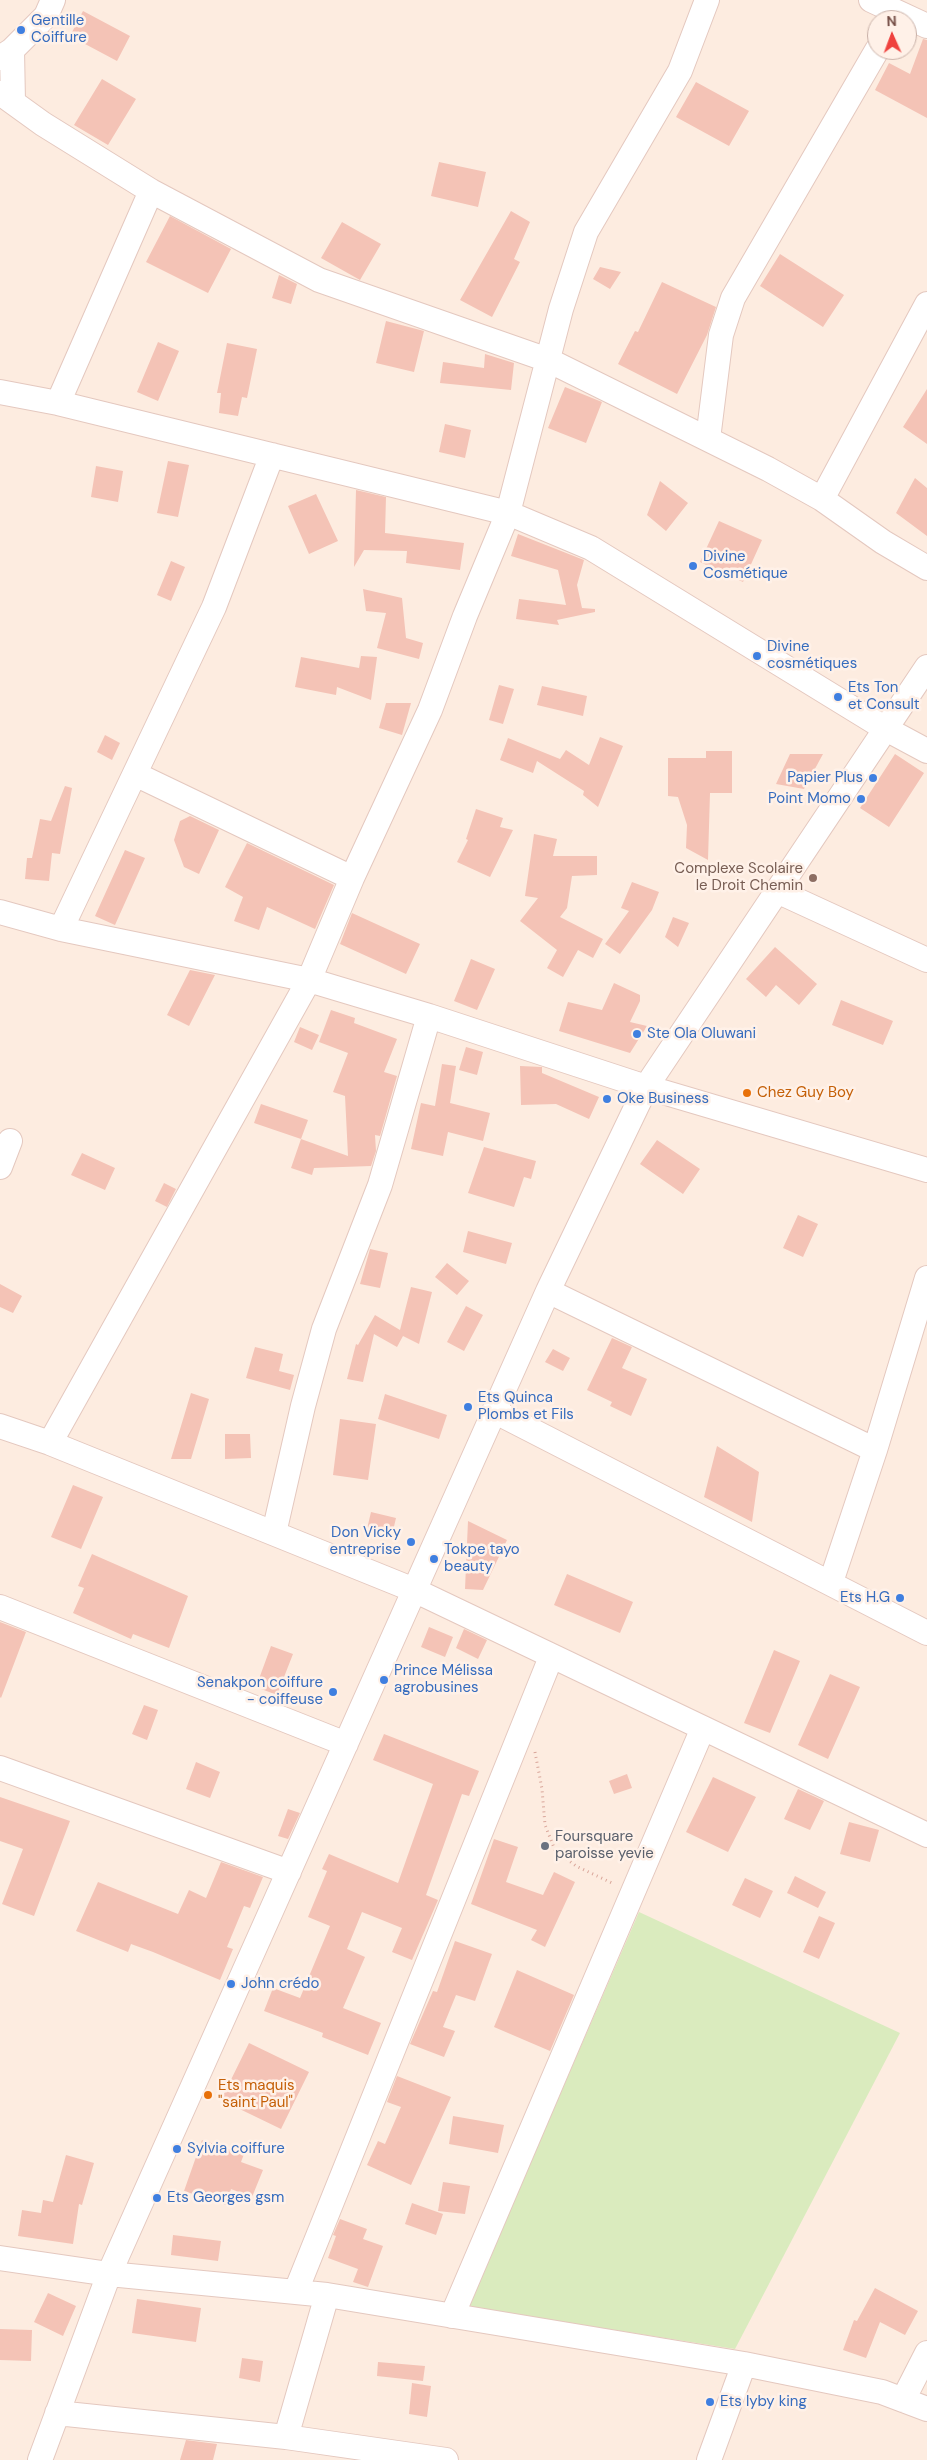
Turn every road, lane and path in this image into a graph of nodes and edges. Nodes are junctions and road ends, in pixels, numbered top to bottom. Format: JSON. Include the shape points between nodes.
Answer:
{"nodes":[{"id":1,"x":53,"y":0,"type":"edge"},
{"id":2,"x":707,"y":0,"type":"edge"},
{"id":3,"x":871,"y":0,"type":"edge"},
{"id":4,"x":887,"y":10,"type":"edge"},
{"id":5,"x":6,"y":54,"type":"edge"},
{"id":6,"x":871,"y":60,"type":"edge"},
{"id":7,"x":7,"y":98,"type":"edge"},
{"id":8,"x":151,"y":191,"type":"junction"},
{"id":9,"x":927,"y":304,"type":"edge"},
{"id":10,"x":548,"y":360,"type":"junction"},
{"id":11,"x":0,"y":392,"type":"edge"},
{"id":12,"x":58,"y":402,"type":"junction"},
{"id":13,"x":708,"y":439,"type":"junction"},
{"id":14,"x":272,"y":455,"type":"junction"},
{"id":15,"x":822,"y":499,"type":"junction"},
{"id":16,"x":508,"y":514,"type":"junction"},
{"id":17,"x":927,"y":568,"type":"edge"},
{"id":18,"x":927,"y":667,"type":"edge"},
{"id":19,"x":886,"y":730,"type":"junction"},
{"id":20,"x":927,"y":752,"type":"edge"},
{"id":21,"x":135,"y":774,"type":"junction"},
{"id":22,"x":352,"y":878,"type":"junction"},
{"id":23,"x":777,"y":890,"type":"junction"},
{"id":24,"x":0,"y":912,"type":"edge"},
{"id":25,"x":62,"y":929,"type":"junction"},
{"id":26,"x":927,"y":960,"type":"edge"},
{"id":27,"x":309,"y":980,"type":"junction"},
{"id":28,"x":429,"y":1016,"type":"junction"},
{"id":29,"x":646,"y":1087,"type":"junction"},
{"id":30,"x":10,"y":1141,"type":"dead end"},
{"id":31,"x":0,"y":1166,"type":"edge"},
{"id":32,"x":927,"y":1170,"type":"edge"},
{"id":33,"x":927,"y":1278,"type":"edge"},
{"id":34,"x":548,"y":1291,"type":"junction"},
{"id":35,"x":494,"y":1411,"type":"junction"},
{"id":36,"x":0,"y":1426,"type":"edge"},
{"id":37,"x":50,"y":1443,"type":"junction"},
{"id":38,"x":875,"y":1450,"type":"junction"},
{"id":39,"x":274,"y":1533,"type":"junction"},
{"id":40,"x":831,"y":1582,"type":"junction"},
{"id":41,"x":414,"y":1590,"type":"junction"},
{"id":42,"x":0,"y":1607,"type":"edge"},
{"id":43,"x":927,"y":1633,"type":"edge"},
{"id":44,"x":551,"y":1657,"type":"junction"},
{"id":45,"x":703,"y":1728,"type":"junction"},
{"id":46,"x":346,"y":1744,"type":"junction"},
{"id":47,"x":534,"y":1747,"type":"dead end"},
{"id":48,"x":0,"y":1768,"type":"edge"},
{"id":49,"x":927,"y":1835,"type":"edge"},
{"id":50,"x":289,"y":1872,"type":"junction"},
{"id":51,"x":633,"y":1893,"type":"junction"},
{"id":52,"x":0,"y":2258,"type":"edge"},
{"id":53,"x":109,"y":2274,"type":"junction"},
{"id":54,"x":296,"y":2291,"type":"junction"},
{"id":55,"x":326,"y":2295,"type":"junction"},
{"id":56,"x":452,"y":2316,"type":"junction"},
{"id":57,"x":927,"y":2352,"type":"edge"},
{"id":58,"x":744,"y":2364,"type":"junction"},
{"id":59,"x":903,"y":2400,"type":"junction"},
{"id":60,"x":927,"y":2409,"type":"edge"},
{"id":61,"x":57,"y":2413,"type":"junction"},
{"id":62,"x":286,"y":2437,"type":"junction"},
{"id":63,"x":40,"y":2460,"type":"edge"},
{"id":64,"x":446,"y":2460,"type":"edge"},
{"id":65,"x":709,"y":2460,"type":"edge"}],
"edges":[{"from":1,"to":5,"type":"street","via":[[46,16]]},
{"from":2,"to":10,"type":"street","via":[[680,71],[586,232],[560,309]]},
{"from":3,"to":4,"type":"street"},
{"from":5,"to":7,"type":"street"},
{"from":6,"to":13,"type":"street","via":[[733,298],[721,335]]},
{"from":7,"to":8,"type":"street"},
{"from":8,"to":10,"type":"street","via":[[319,280]]},
{"from":8,"to":12,"type":"street"},
{"from":9,"to":15,"type":"street"},
{"from":10,"to":13,"type":"street"},
{"from":10,"to":16,"type":"street"},
{"from":11,"to":12,"type":"street"},
{"from":12,"to":14,"type":"street"},
{"from":13,"to":15,"type":"street"},
{"from":14,"to":16,"type":"street"},
{"from":14,"to":21,"type":"street","via":[[214,607]]},
{"from":15,"to":17,"type":"street"},
{"from":16,"to":19,"type":"street","via":[[591,548]]},
{"from":16,"to":22,"type":"street","via":[[430,710]]},
{"from":18,"to":19,"type":"street"},
{"from":19,"to":20,"type":"street"},
{"from":19,"to":23,"type":"street"},
{"from":21,"to":22,"type":"street"},
{"from":21,"to":25,"type":"street"},
{"from":22,"to":27,"type":"street"},
{"from":23,"to":26,"type":"street"},
{"from":23,"to":29,"type":"street"},
{"from":24,"to":25,"type":"street"},
{"from":25,"to":27,"type":"street"},
{"from":27,"to":28,"type":"street"},
{"from":27,"to":37,"type":"street"},
{"from":28,"to":29,"type":"street"},
{"from":28,"to":39,"type":"street","via":[[380,1184],[324,1329]]},
{"from":29,"to":32,"type":"street"},
{"from":29,"to":34,"type":"street"},
{"from":30,"to":31,"type":"street"},
{"from":33,"to":38,"type":"street"},
{"from":34,"to":35,"type":"street"},
{"from":34,"to":38,"type":"street"},
{"from":35,"to":40,"type":"street"},
{"from":35,"to":41,"type":"street"},
{"from":36,"to":37,"type":"street"},
{"from":37,"to":39,"type":"street"},
{"from":38,"to":40,"type":"street"},
{"from":39,"to":41,"type":"street"},
{"from":40,"to":43,"type":"street"},
{"from":41,"to":44,"type":"street"},
{"from":41,"to":46,"type":"street"},
{"from":42,"to":46,"type":"street"},
{"from":44,"to":45,"type":"street"},
{"from":44,"to":54,"type":"street"},
{"from":45,"to":49,"type":"street"},
{"from":45,"to":51,"type":"street"},
{"from":46,"to":50,"type":"street"},
{"from":47,"to":51,"type":"path","via":[[545,1825],[555,1850],[576,1866]]},
{"from":48,"to":50,"type":"street"},
{"from":50,"to":53,"type":"street"},
{"from":51,"to":56,"type":"street"},
{"from":52,"to":53,"type":"street"},
{"from":53,"to":54,"type":"street"},
{"from":53,"to":61,"type":"street"},
{"from":54,"to":55,"type":"street"},
{"from":55,"to":56,"type":"street"},
{"from":55,"to":62,"type":"street"},
{"from":56,"to":58,"type":"street"},
{"from":57,"to":59,"type":"street"},
{"from":58,"to":59,"type":"street","via":[[882,2392]]},
{"from":58,"to":65,"type":"street"},
{"from":59,"to":60,"type":"street"},
{"from":61,"to":62,"type":"street"},
{"from":61,"to":63,"type":"street"},
{"from":62,"to":64,"type":"street"}]}
